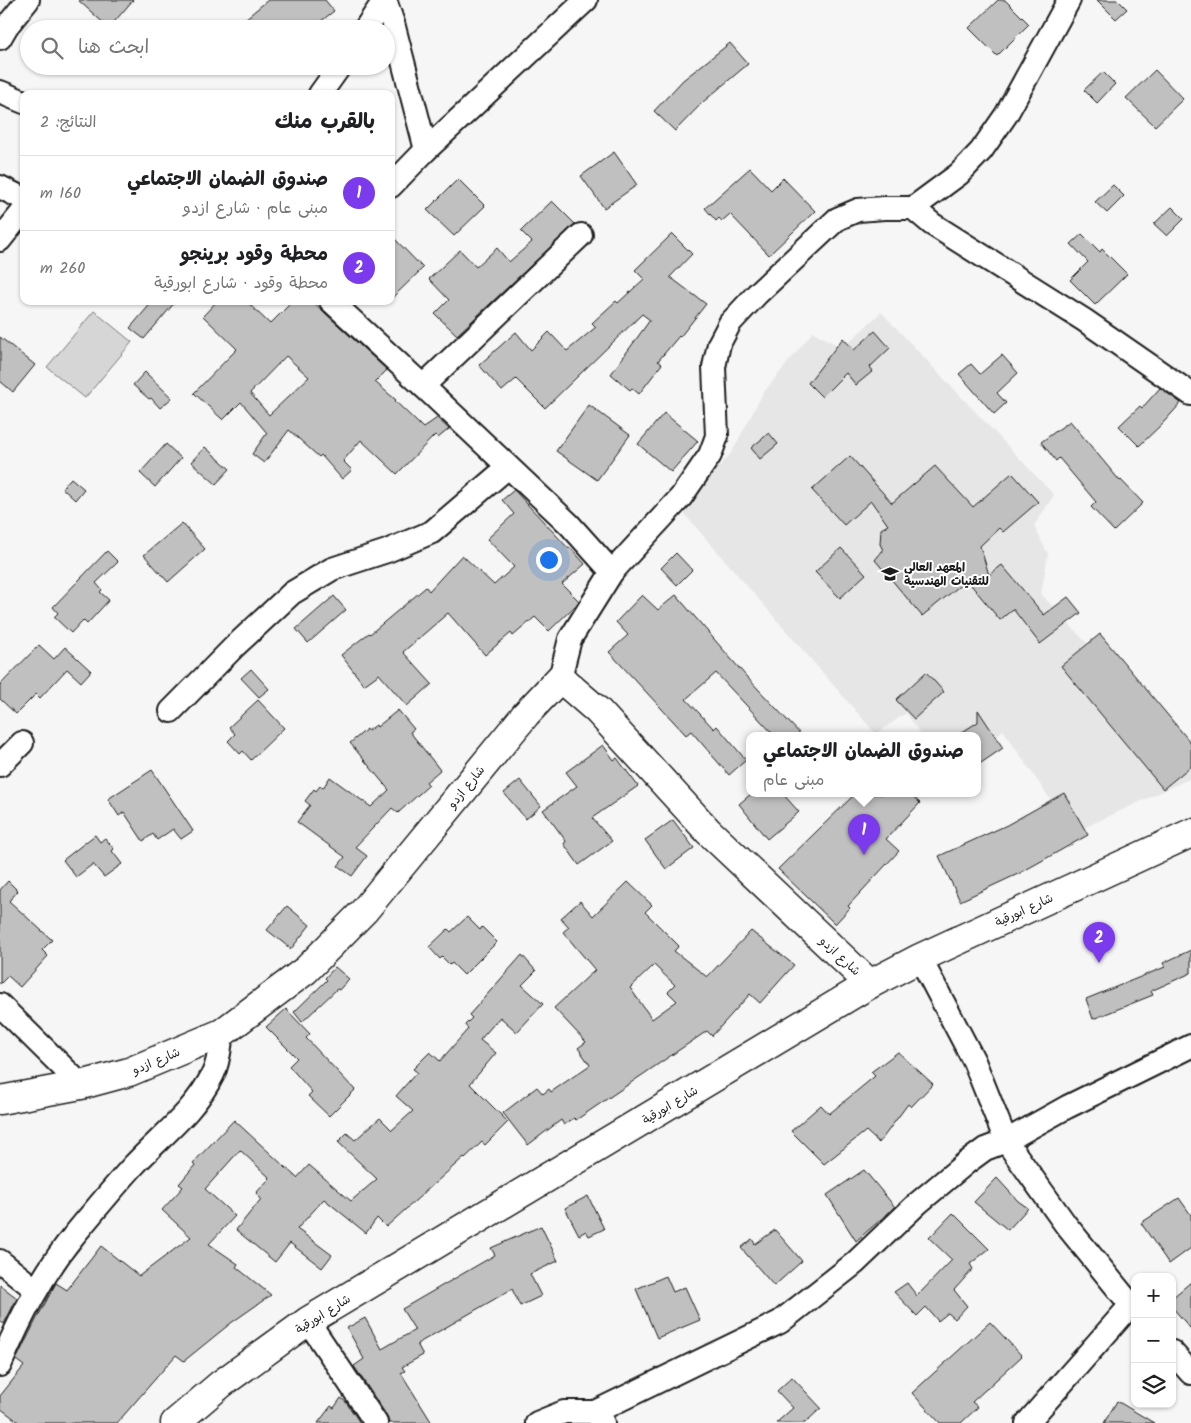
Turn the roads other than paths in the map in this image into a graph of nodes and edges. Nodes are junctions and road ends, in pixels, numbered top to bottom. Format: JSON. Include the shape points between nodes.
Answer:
{"nodes":[{"id":1,"x":28,"y":0,"type":"edge"},
{"id":2,"x":384,"y":0,"type":"edge"},
{"id":3,"x":586,"y":0,"type":"edge"},
{"id":4,"x":1068,"y":0,"type":"edge"},
{"id":5,"x":371,"y":20,"type":"edge"},
{"id":6,"x":392,"y":20,"type":"edge"},
{"id":7,"x":395,"y":31,"type":"edge"},
{"id":8,"x":0,"y":38,"type":"edge"},
{"id":9,"x":334,"y":75,"type":"edge"},
{"id":10,"x":323,"y":90,"type":"edge"},
{"id":11,"x":0,"y":92,"type":"edge"},
{"id":12,"x":20,"y":100,"type":"edge"},
{"id":13,"x":426,"y":150,"type":"junction"},
{"id":14,"x":395,"y":182,"type":"edge"},
{"id":15,"x":0,"y":187,"type":"edge"},
{"id":16,"x":20,"y":197,"type":"edge"},
{"id":17,"x":913,"y":208,"type":"junction"},
{"id":18,"x":20,"y":215,"type":"edge"},
{"id":19,"x":581,"y":235,"type":"dead end"},
{"id":20,"x":0,"y":240,"type":"edge"},
{"id":21,"x":335,"y":305,"type":"edge"},
{"id":22,"x":423,"y":386,"type":"junction"},
{"id":23,"x":1191,"y":394,"type":"edge"},
{"id":24,"x":508,"y":468,"type":"junction"},
{"id":25,"x":612,"y":572,"type":"junction"},
{"id":26,"x":560,"y":678,"type":"junction"},
{"id":27,"x":171,"y":711,"type":"dead end"},
{"id":28,"x":22,"y":743,"type":"dead end"},
{"id":29,"x":0,"y":765,"type":"edge"},
{"id":30,"x":1191,"y":833,"type":"edge"},
{"id":31,"x":920,"y":958,"type":"junction"},
{"id":32,"x":870,"y":984,"type":"junction"},
{"id":33,"x":0,"y":1005,"type":"edge"},
{"id":34,"x":222,"y":1033,"type":"junction"},
{"id":35,"x":1191,"y":1046,"type":"edge"},
{"id":36,"x":81,"y":1085,"type":"junction"},
{"id":37,"x":0,"y":1100,"type":"edge"},
{"id":38,"x":1006,"y":1141,"type":"junction"},
{"id":39,"x":0,"y":1261,"type":"edge"},
{"id":40,"x":36,"y":1290,"type":"junction"},
{"id":41,"x":1131,"y":1306,"type":"edge"},
{"id":42,"x":1131,"y":1310,"type":"edge"},
{"id":43,"x":308,"y":1321,"type":"junction"},
{"id":44,"x":1176,"y":1356,"type":"edge"},
{"id":45,"x":0,"y":1365,"type":"edge"},
{"id":46,"x":1191,"y":1373,"type":"edge"},
{"id":47,"x":599,"y":1418,"type":"edge"},
{"id":48,"x":176,"y":1423,"type":"edge"},
{"id":49,"x":376,"y":1423,"type":"edge"},
{"id":50,"x":537,"y":1423,"type":"edge"},
{"id":51,"x":1027,"y":1423,"type":"edge"}],
"edges":[{"from":1,"to":8,"type":"street"},
{"from":2,"to":5,"type":"street"},
{"from":2,"to":6,"type":"street"},
{"from":3,"to":13,"type":"street"},
{"from":4,"to":17,"type":"street","via":[[1006,115],[982,151]]},
{"from":7,"to":13,"type":"street"},
{"from":9,"to":10,"type":"street"},
{"from":11,"to":12,"type":"street"},
{"from":13,"to":14,"type":"street"},
{"from":15,"to":16,"type":"street"},
{"from":17,"to":23,"type":"street","via":[[932,224],[1084,320]]},
{"from":17,"to":25,"type":"street","via":[[858,210],[837,219],[730,323],[719,344],[714,367],[717,436],[710,455],[681,496]]},
{"from":18,"to":20,"type":"street"},
{"from":19,"to":22,"type":"street"},
{"from":21,"to":22,"type":"street"},
{"from":22,"to":24,"type":"street"},
{"from":24,"to":25,"type":"street","via":[[569,524]]},
{"from":24,"to":27,"type":"street","via":[[432,532],[388,551],[332,569],[292,593]]},
{"from":25,"to":26,"type":"street","via":[[570,639]]},
{"from":26,"to":32,"type":"main road","name":"شارع ازدو","via":[[598,711],[708,831]]},
{"from":26,"to":34,"type":"main road","name":"شارع ازدو","via":[[526,714],[364,911],[306,970]]},
{"from":28,"to":29,"type":"street"},
{"from":30,"to":31,"type":"main road","name":"شارع ابورقية"},
{"from":31,"to":32,"type":"main road","name":"شارع ابورقية"},
{"from":31,"to":38,"type":"street","via":[[974,1061]]},
{"from":32,"to":43,"type":"main road","name":"شارع ابورقية"},
{"from":33,"to":36,"type":"street"},
{"from":34,"to":36,"type":"main road","name":"شارع ازدو","via":[[129,1072]]},
{"from":34,"to":40,"type":"street","via":[[214,1072],[204,1090],[74,1236]]},
{"from":35,"to":38,"type":"street"},
{"from":36,"to":37,"type":"main road","name":"شارع ازدو"},
{"from":38,"to":41,"type":"street","via":[[1066,1225]]},
{"from":38,"to":47,"type":"street","via":[[986,1149],[966,1163],[855,1263],[780,1322]]},
{"from":39,"to":40,"type":"street"},
{"from":40,"to":45,"type":"street"},
{"from":42,"to":51,"type":"street"},
{"from":43,"to":48,"type":"main road","name":"شارع ابورقية","via":[[221,1384]]},
{"from":43,"to":49,"type":"street"},
{"from":44,"to":46,"type":"street"},
{"from":47,"to":50,"type":"street","via":[[564,1412]]}]}
